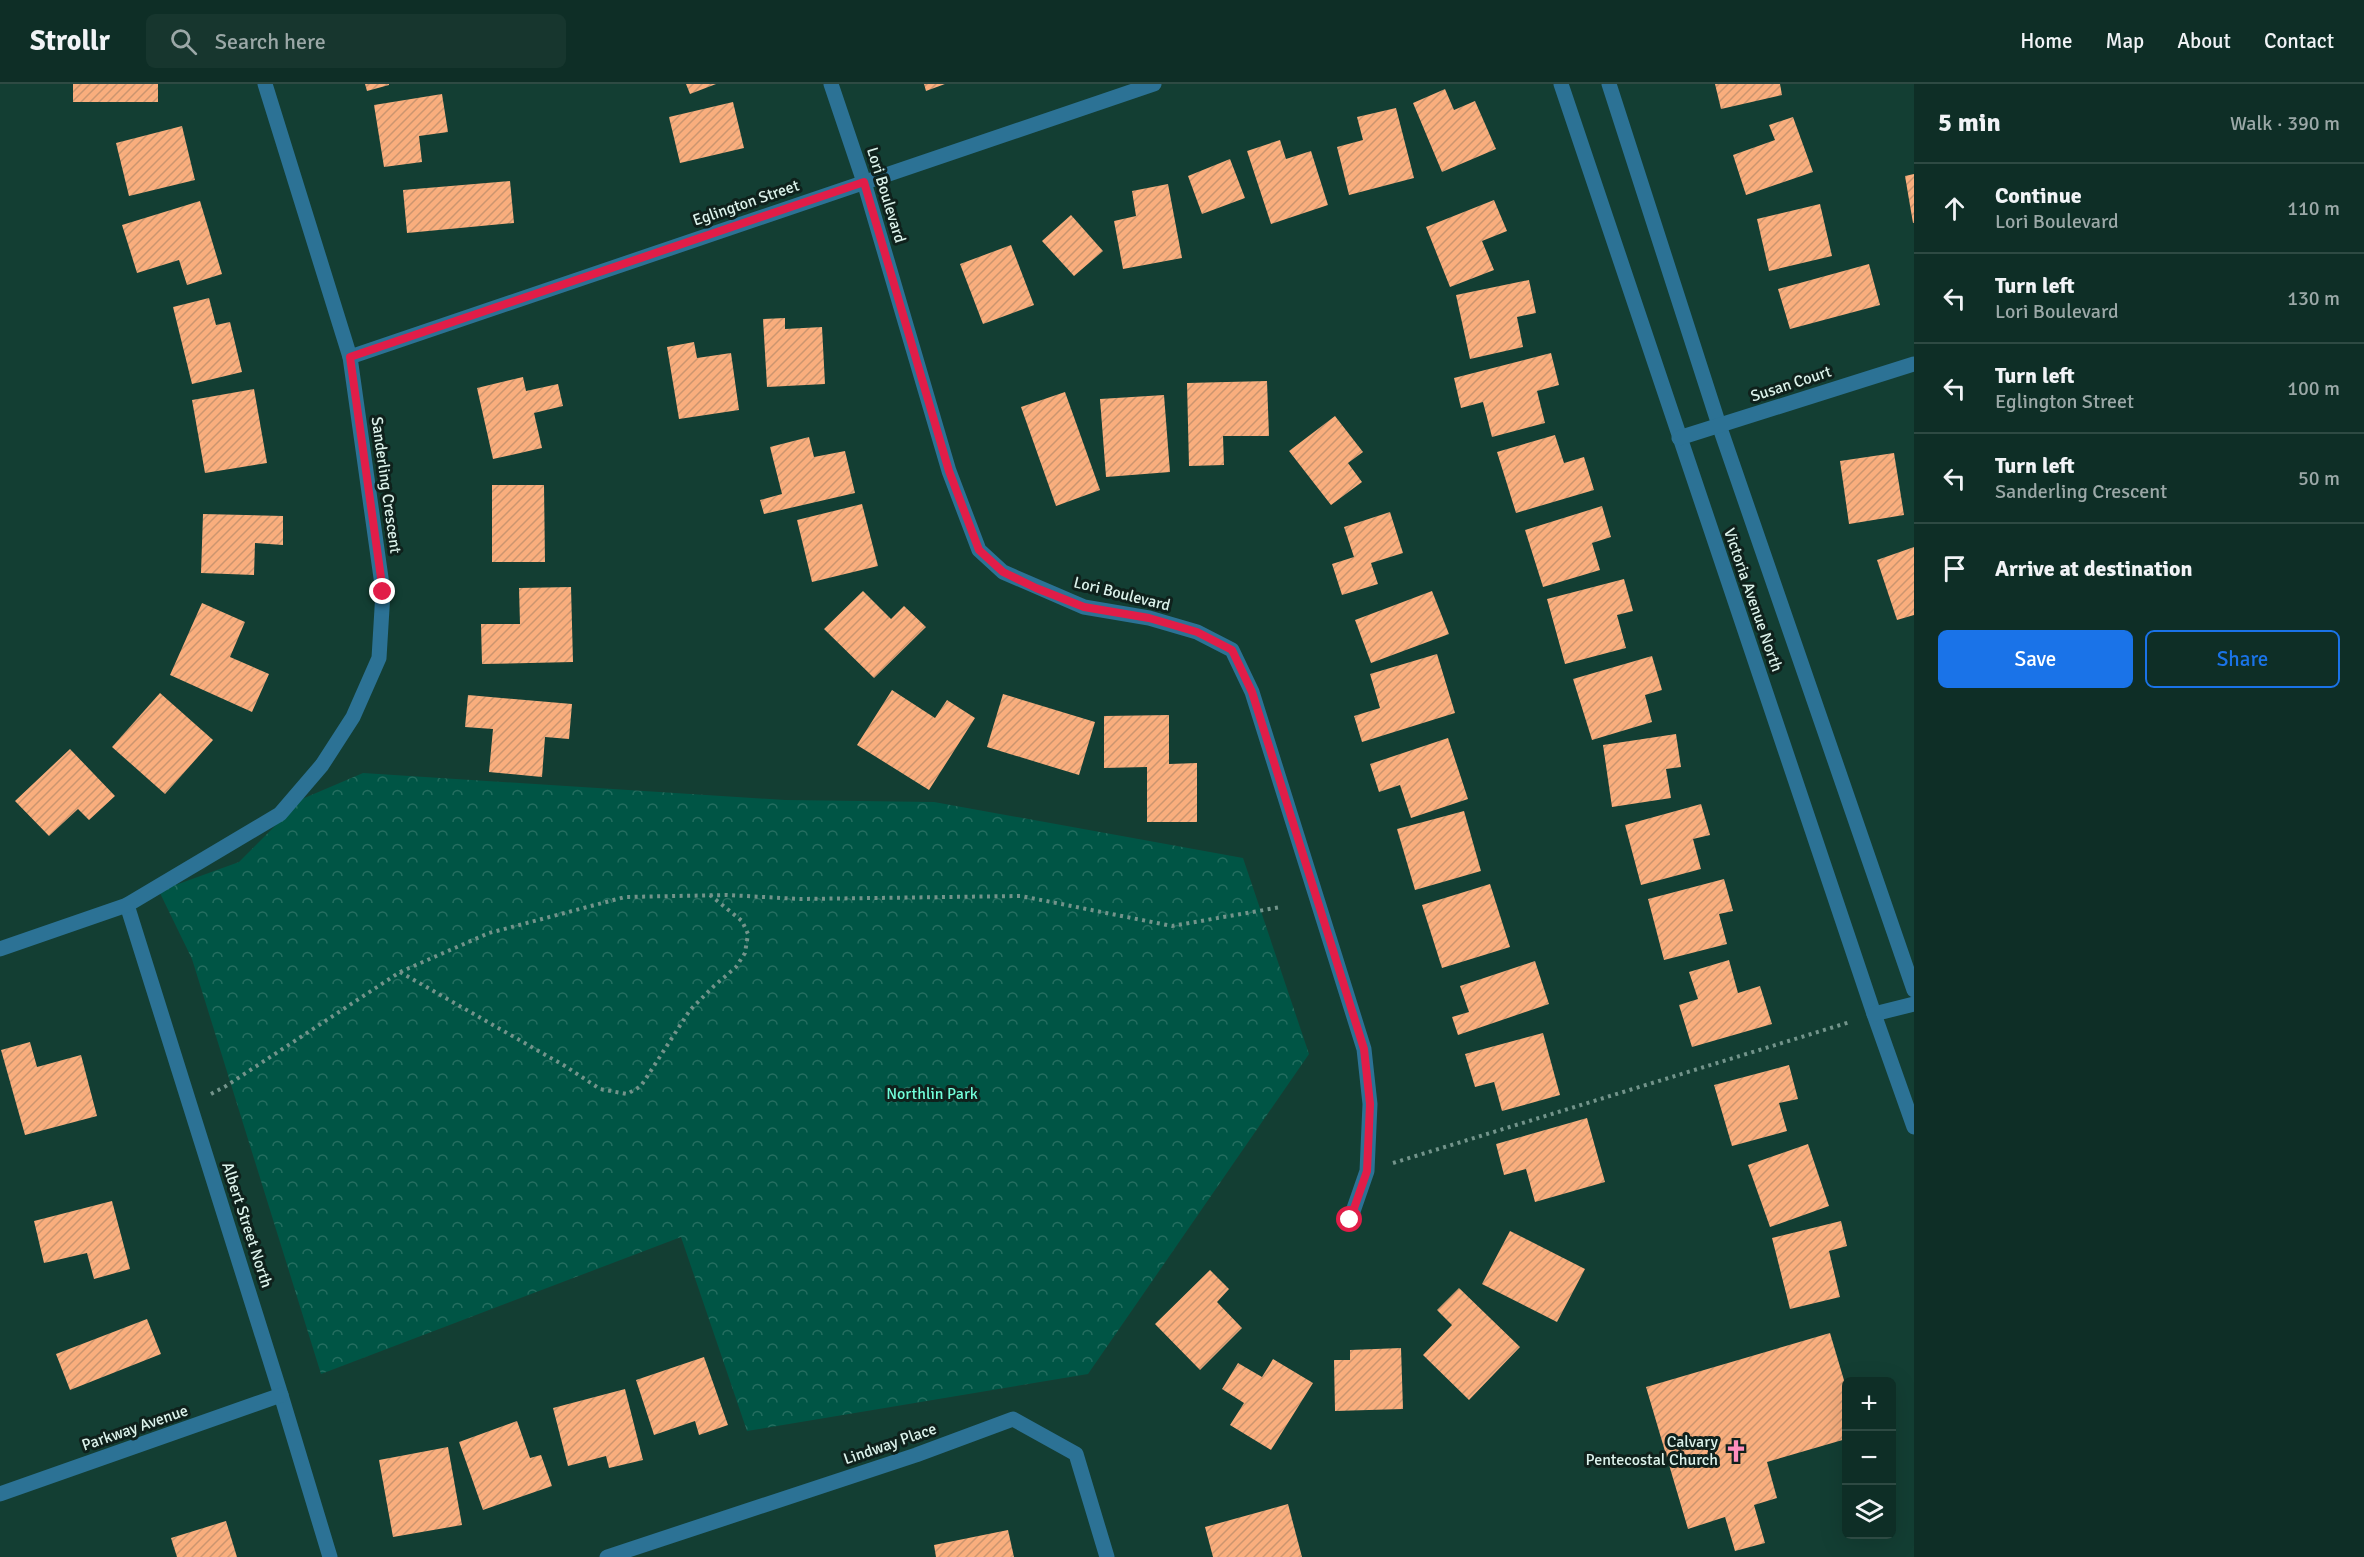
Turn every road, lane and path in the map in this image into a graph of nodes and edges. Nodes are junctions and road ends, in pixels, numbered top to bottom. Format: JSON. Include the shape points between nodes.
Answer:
{"nodes":[{"id":1,"x":265,"y":84,"type":"edge"},
{"id":2,"x":831,"y":84,"type":"edge"},
{"id":3,"x":1154,"y":84,"type":"edge"},
{"id":4,"x":1560,"y":84,"type":"edge"},
{"id":5,"x":1609,"y":84,"type":"edge"},
{"id":6,"x":864,"y":182,"type":"junction"},
{"id":7,"x":350,"y":357,"type":"junction"},
{"id":8,"x":1914,"y":364,"type":"edge"},
{"id":9,"x":1719,"y":425,"type":"junction"},
{"id":10,"x":1679,"y":438,"type":"junction"},
{"id":11,"x":710,"y":895,"type":"junction"},
{"id":12,"x":127,"y":905,"type":"junction"},
{"id":13,"x":1281,"y":907,"type":"dead end"},
{"id":14,"x":0,"y":949,"type":"edge"},
{"id":15,"x":400,"y":972,"type":"junction"},
{"id":16,"x":1914,"y":990,"type":"edge"},
{"id":17,"x":1914,"y":1004,"type":"edge"},
{"id":18,"x":1874,"y":1014,"type":"junction"},
{"id":19,"x":190,"y":1104,"type":"junction"},
{"id":20,"x":1914,"y":1127,"type":"edge"},
{"id":21,"x":1367,"y":1171,"type":"junction"},
{"id":22,"x":1350,"y":1220,"type":"dead end"},
{"id":23,"x":281,"y":1395,"type":"junction"},
{"id":24,"x":0,"y":1494,"type":"edge"},
{"id":25,"x":330,"y":1557,"type":"edge"},
{"id":26,"x":607,"y":1557,"type":"edge"},
{"id":27,"x":1107,"y":1557,"type":"edge"}],
"edges":[{"from":1,"to":7,"type":"street","name":"Sanderling Crescent"},
{"from":2,"to":6,"type":"street","name":"Lori Boulevard"},
{"from":3,"to":6,"type":"street","name":"Eglington Street"},
{"from":4,"to":10,"type":"street","name":"Victoria Avenue North"},
{"from":5,"to":9,"type":"street","name":"Victoria Avenue North"},
{"from":6,"to":7,"type":"street","name":"Eglington Street"},
{"from":6,"to":21,"type":"street","name":"Lori Boulevard","via":[[949,471],[979,550],[1003,572],[1084,607],[1149,618],[1197,632],[1232,650],[1252,692],[1364,1049],[1370,1104]]},
{"from":7,"to":12,"type":"street","name":"Sanderling Crescent","via":[[383,592],[379,658],[352,717],[322,765],[280,814]]},
{"from":8,"to":9,"type":"street","name":"Susan Court"},
{"from":9,"to":10,"type":"street","name":"Susan Court"},
{"from":9,"to":16,"type":"street","name":"Victoria Avenue North"},
{"from":10,"to":18,"type":"street","name":"Victoria Avenue North"},
{"from":11,"to":13,"type":"path","via":[[800,899],[1021,896],[1172,926]]},
{"from":11,"to":15,"type":"path","via":[[625,897],[489,933]]},
{"from":11,"to":15,"type":"path","via":[[742,921],[748,934],[745,953],[736,967],[690,1010],[641,1086],[627,1094],[600,1089]]},
{"from":12,"to":14,"type":"street","name":"Sanderling Crescent"},
{"from":12,"to":19,"type":"street","name":"Albert Street North"},
{"from":15,"to":19,"type":"path","via":[[226,1086]]},
{"from":17,"to":18,"type":"street"},
{"from":18,"to":20,"type":"street","name":"Victoria Avenue North"},
{"from":18,"to":21,"type":"path"},
{"from":19,"to":23,"type":"street","name":"Albert Street North"},
{"from":21,"to":22,"type":"street","name":"Lori Boulevard"},
{"from":23,"to":24,"type":"street","name":"Parkway Avenue"},
{"from":23,"to":25,"type":"street","name":"Albert Street North"},
{"from":26,"to":27,"type":"street","name":"Lindway Place","via":[[1013,1419],[1076,1454]]}]}
